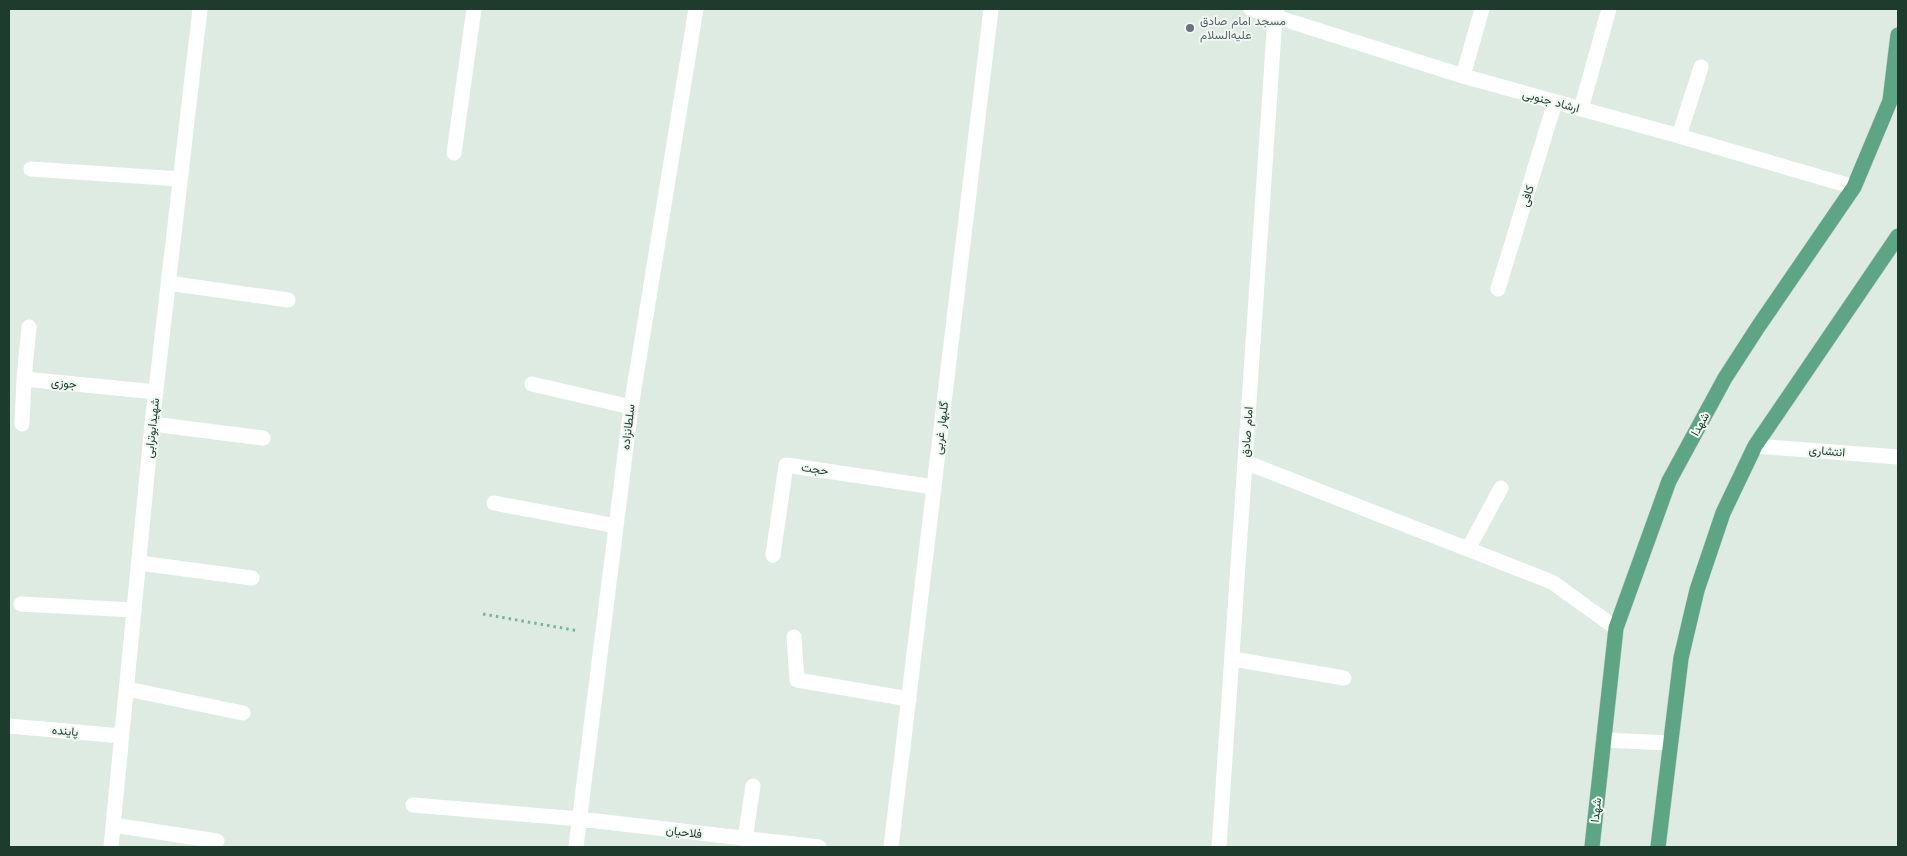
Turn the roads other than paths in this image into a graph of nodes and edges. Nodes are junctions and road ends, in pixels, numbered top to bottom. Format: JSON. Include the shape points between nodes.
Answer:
{"nodes":[{"id":1,"x":200,"y":9,"type":"edge"},
{"id":2,"x":474,"y":9,"type":"edge"},
{"id":3,"x":696,"y":9,"type":"edge"},
{"id":4,"x":991,"y":9,"type":"edge"},
{"id":5,"x":1251,"y":9,"type":"edge"},
{"id":6,"x":1482,"y":9,"type":"edge"},
{"id":7,"x":1609,"y":9,"type":"edge"},
{"id":8,"x":1276,"y":13,"type":"edge"},
{"id":9,"x":1898,"y":35,"type":"edge"},
{"id":10,"x":1700,"y":67,"type":"dead end"},
{"id":11,"x":1463,"y":76,"type":"junction"},
{"id":12,"x":1555,"y":102,"type":"junction"},
{"id":13,"x":1581,"y":109,"type":"junction"},
{"id":14,"x":1679,"y":136,"type":"junction"},
{"id":15,"x":454,"y":152,"type":"dead end"},
{"id":16,"x":31,"y":169,"type":"dead end"},
{"id":17,"x":180,"y":179,"type":"junction"},
{"id":18,"x":1854,"y":187,"type":"junction"},
{"id":19,"x":1898,"y":236,"type":"edge"},
{"id":20,"x":168,"y":283,"type":"junction"},
{"id":21,"x":1498,"y":289,"type":"dead end"},
{"id":22,"x":288,"y":300,"type":"dead end"},
{"id":23,"x":29,"y":327,"type":"dead end"},
{"id":24,"x":24,"y":380,"type":"junction"},
{"id":25,"x":532,"y":384,"type":"dead end"},
{"id":26,"x":156,"y":392,"type":"junction"},
{"id":27,"x":631,"y":407,"type":"junction"},
{"id":28,"x":22,"y":424,"type":"dead end"},
{"id":29,"x":152,"y":424,"type":"junction"},
{"id":30,"x":263,"y":438,"type":"dead end"},
{"id":31,"x":1755,"y":446,"type":"junction"},
{"id":32,"x":1898,"y":457,"type":"edge"},
{"id":33,"x":1244,"y":462,"type":"junction"},
{"id":34,"x":934,"y":488,"type":"junction"},
{"id":35,"x":1501,"y":488,"type":"dead end"},
{"id":36,"x":494,"y":503,"type":"dead end"},
{"id":37,"x":616,"y":526,"type":"junction"},
{"id":38,"x":1468,"y":550,"type":"junction"},
{"id":39,"x":773,"y":555,"type":"dead end"},
{"id":40,"x":139,"y":563,"type":"junction"},
{"id":41,"x":252,"y":578,"type":"dead end"},
{"id":42,"x":21,"y":604,"type":"dead end"},
{"id":43,"x":134,"y":610,"type":"junction"},
{"id":44,"x":1616,"y":628,"type":"junction"},
{"id":45,"x":794,"y":638,"type":"dead end"},
{"id":46,"x":1233,"y":659,"type":"junction"},
{"id":47,"x":1344,"y":678,"type":"dead end"},
{"id":48,"x":127,"y":688,"type":"junction"},
{"id":49,"x":909,"y":699,"type":"junction"},
{"id":50,"x":243,"y":713,"type":"dead end"},
{"id":51,"x":9,"y":726,"type":"edge"},
{"id":52,"x":122,"y":736,"type":"junction"},
{"id":53,"x":1604,"y":740,"type":"junction"},
{"id":54,"x":1670,"y":743,"type":"junction"},
{"id":55,"x":753,"y":786,"type":"dead end"},
{"id":56,"x":413,"y":805,"type":"dead end"},
{"id":57,"x":580,"y":819,"type":"junction"},
{"id":58,"x":113,"y":825,"type":"junction"},
{"id":59,"x":745,"y":839,"type":"junction"},
{"id":60,"x":217,"y":841,"type":"dead end"},
{"id":61,"x":111,"y":847,"type":"edge"},
{"id":62,"x":576,"y":847,"type":"edge"},
{"id":63,"x":819,"y":847,"type":"edge"},
{"id":64,"x":891,"y":847,"type":"edge"},
{"id":65,"x":1219,"y":847,"type":"edge"},
{"id":66,"x":1592,"y":847,"type":"edge"},
{"id":67,"x":1658,"y":847,"type":"edge"}],
"edges":[{"from":1,"to":17,"type":"street","name":"شهیدابوترابی"},
{"from":2,"to":15,"type":"street"},
{"from":3,"to":27,"type":"street","name":"سلطانزاده"},
{"from":4,"to":34,"type":"street","name":"گلبهار غربی"},
{"from":5,"to":8,"type":"street","name":"ارشاد جنوبی"},
{"from":6,"to":11,"type":"street"},
{"from":7,"to":13,"type":"street"},
{"from":8,"to":11,"type":"street","name":"ارشاد جنوبی"},
{"from":8,"to":33,"type":"street","name":"امام صادق"},
{"from":9,"to":18,"type":"main road","name":"شهدا","via":[[1890,100]]},
{"from":10,"to":14,"type":"street"},
{"from":11,"to":12,"type":"street","name":"ارشاد جنوبی"},
{"from":12,"to":13,"type":"street","name":"ارشاد جنوبی"},
{"from":12,"to":21,"type":"street","name":"کافی"},
{"from":13,"to":14,"type":"street","name":"ارشاد جنوبی"},
{"from":14,"to":18,"type":"street","name":"ارشاد جنوبی"},
{"from":16,"to":17,"type":"street"},
{"from":17,"to":20,"type":"street","name":"شهیدابوترابی"},
{"from":18,"to":44,"type":"main road","name":"شهدا","via":[[1725,378],[1669,481]]},
{"from":19,"to":31,"type":"main road"},
{"from":20,"to":22,"type":"street"},
{"from":20,"to":26,"type":"street","name":"شهیدابوترابی"},
{"from":23,"to":24,"type":"street"},
{"from":24,"to":26,"type":"street","name":"جوزی"},
{"from":24,"to":28,"type":"street"},
{"from":25,"to":27,"type":"street"},
{"from":26,"to":29,"type":"street","name":"شهیدابوترابی"},
{"from":27,"to":37,"type":"street","name":"سلطانزاده"},
{"from":29,"to":30,"type":"street"},
{"from":29,"to":40,"type":"street","name":"شهیدابوترابی"},
{"from":31,"to":32,"type":"street","name":"انتشاری"},
{"from":31,"to":54,"type":"main road","via":[[1723,513],[1697,590],[1681,658]]},
{"from":33,"to":38,"type":"street"},
{"from":33,"to":46,"type":"street","name":"امام صادق"},
{"from":34,"to":39,"type":"street","name":"حجت","via":[[786,465]]},
{"from":34,"to":49,"type":"street","name":"گلبهار غربی"},
{"from":35,"to":38,"type":"street"},
{"from":36,"to":37,"type":"street"},
{"from":37,"to":57,"type":"street","name":"سلطانزاده"},
{"from":38,"to":44,"type":"street","via":[[1552,582]]},
{"from":40,"to":41,"type":"street"},
{"from":40,"to":43,"type":"street","name":"شهیدابوترابی"},
{"from":42,"to":43,"type":"street"},
{"from":43,"to":48,"type":"street","name":"شهیدابوترابی"},
{"from":44,"to":53,"type":"main road","name":"شهدا"},
{"from":45,"to":49,"type":"street","via":[[797,680]]},
{"from":46,"to":47,"type":"street"},
{"from":46,"to":65,"type":"street","name":"امام صادق"},
{"from":48,"to":50,"type":"street"},
{"from":48,"to":52,"type":"street","name":"شهیدابوترابی"},
{"from":49,"to":64,"type":"street","name":"گلبهار غربی"},
{"from":51,"to":52,"type":"street","name":"پاینده"},
{"from":52,"to":58,"type":"street","name":"شهیدابوترابی"},
{"from":53,"to":54,"type":"street"},
{"from":53,"to":66,"type":"main road","name":"شهدا"},
{"from":54,"to":67,"type":"main road"},
{"from":55,"to":59,"type":"street"},
{"from":56,"to":57,"type":"street","name":"فلاحیان"},
{"from":57,"to":59,"type":"street","name":"فلاحیان"},
{"from":57,"to":62,"type":"street","name":"سلطانزاده"},
{"from":58,"to":60,"type":"street"},
{"from":58,"to":61,"type":"street","name":"شهیدابوترابی"},
{"from":59,"to":63,"type":"street","name":"فلاحیان"}]}
